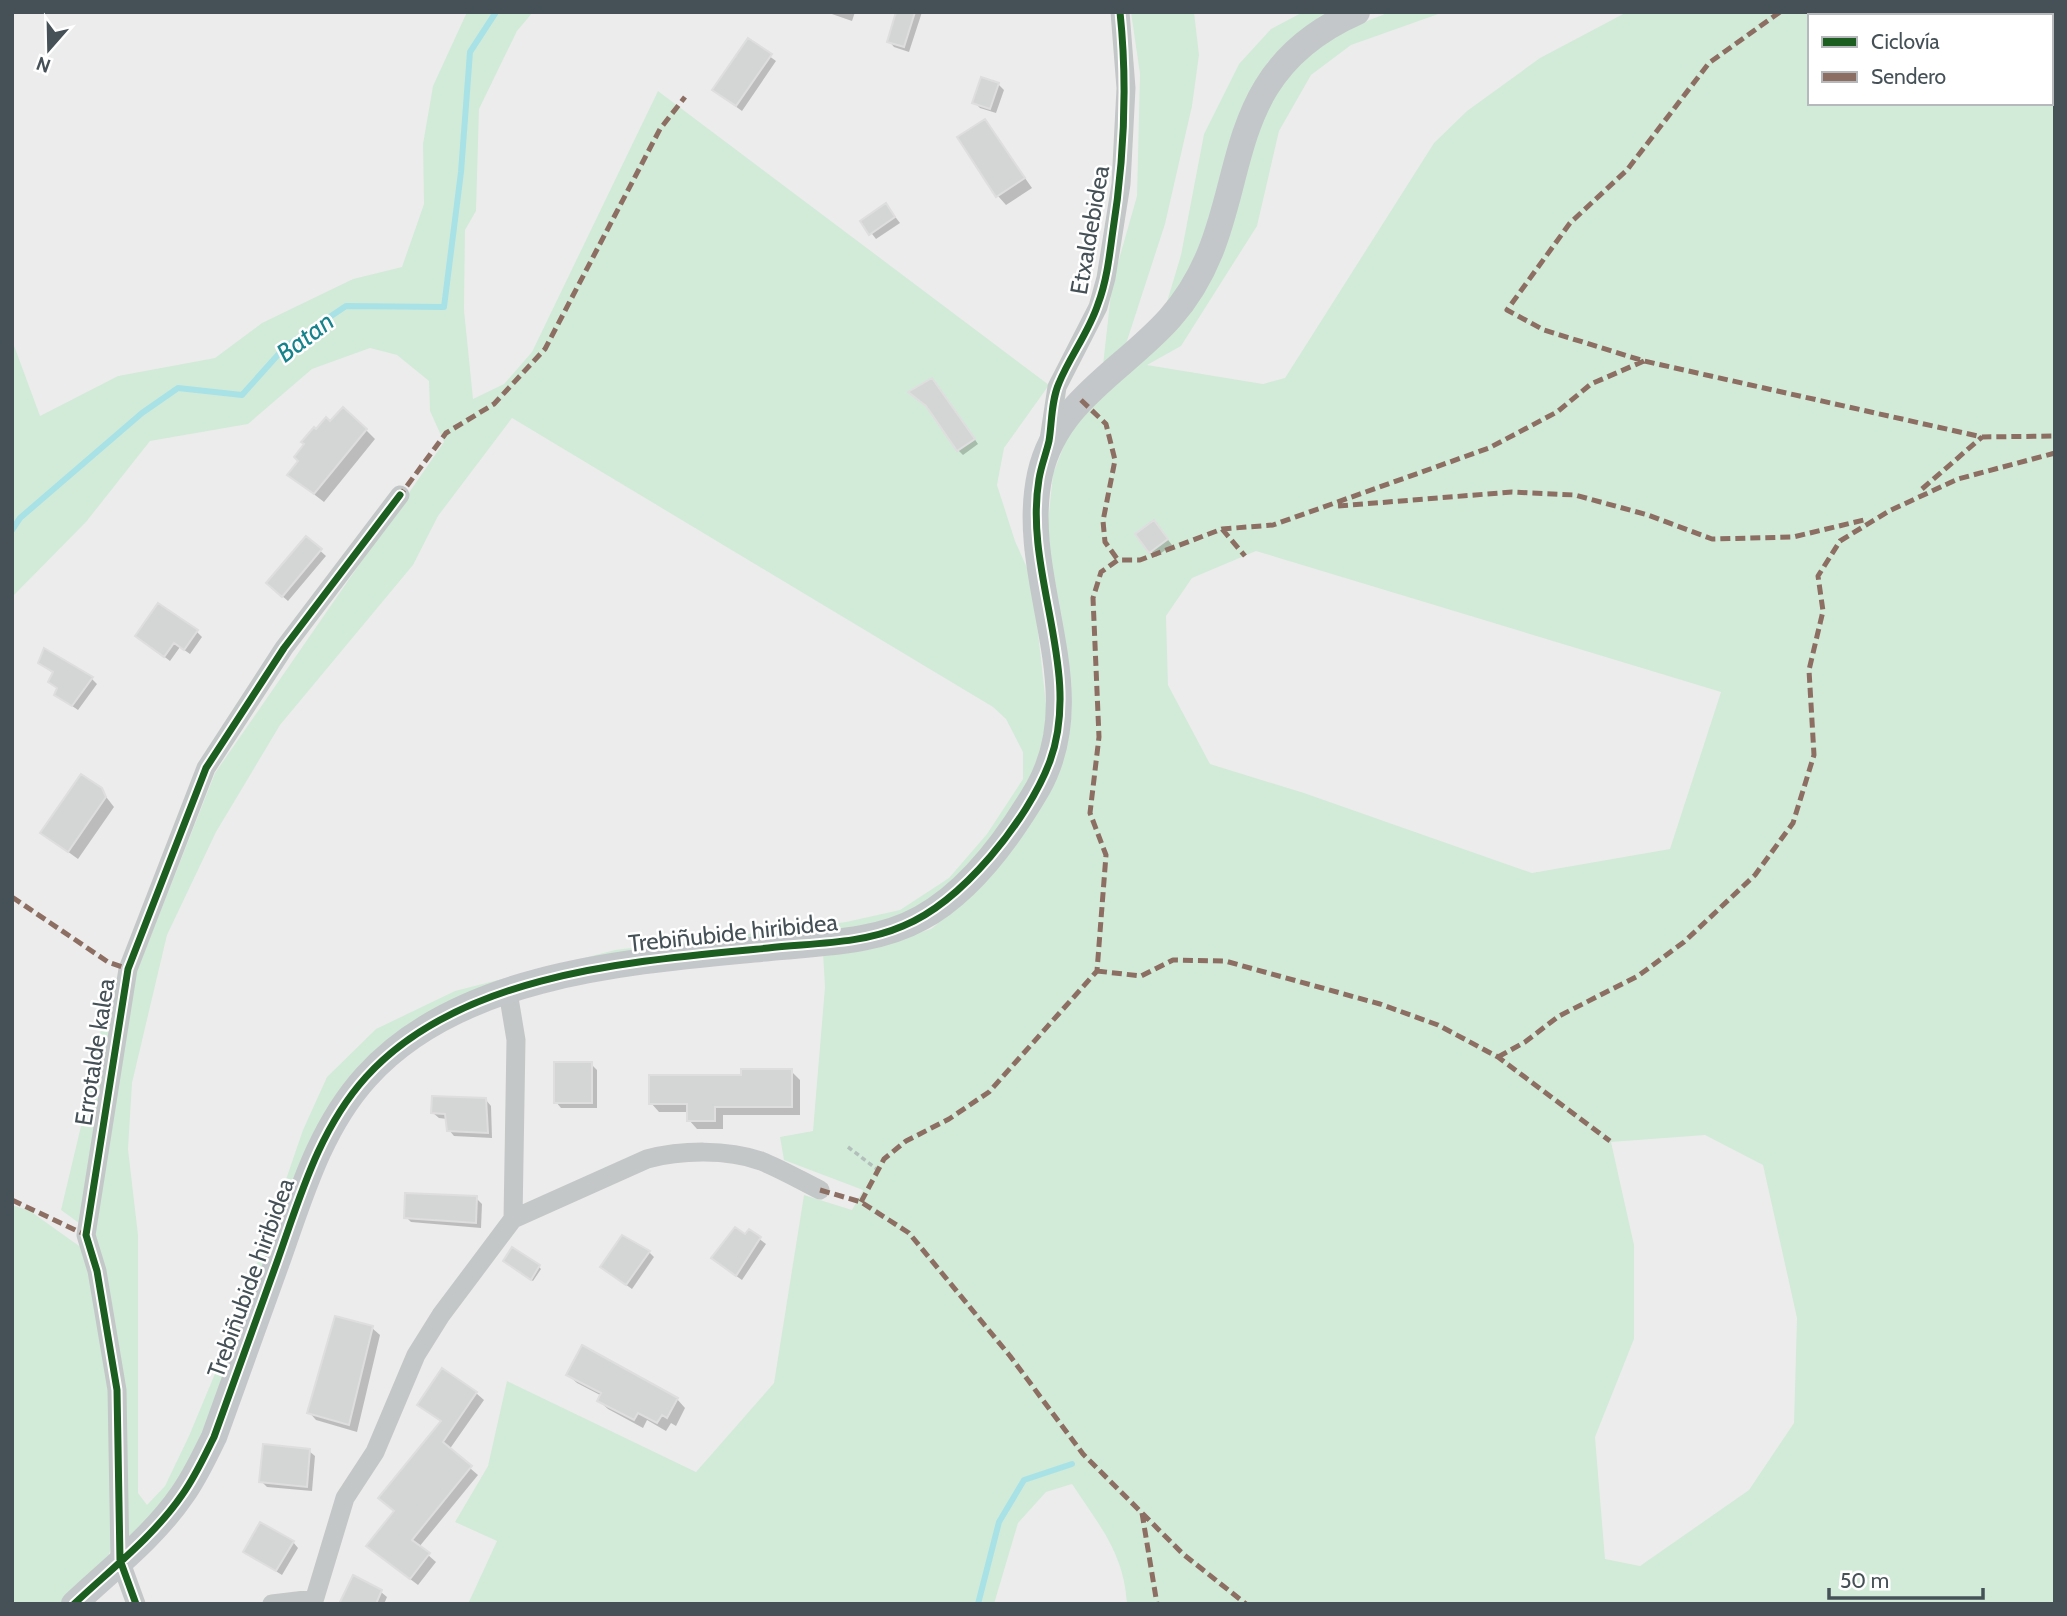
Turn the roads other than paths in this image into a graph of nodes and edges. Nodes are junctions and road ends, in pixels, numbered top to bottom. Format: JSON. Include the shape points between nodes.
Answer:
{"nodes":[{"id":1,"x":1120,"y":12,"type":"edge"},
{"id":2,"x":1357,"y":12,"type":"edge"},
{"id":3,"x":1048,"y":444,"type":"junction"},
{"id":4,"x":400,"y":495,"type":"dead end"},
{"id":5,"x":508,"y":992,"type":"junction"},
{"id":6,"x":820,"y":1190,"type":"dead end"},
{"id":7,"x":513,"y":1219,"type":"junction"},
{"id":8,"x":120,"y":1560,"type":"junction"},
{"id":9,"x":314,"y":1601,"type":"edge"},
{"id":10,"x":74,"y":1604,"type":"edge"},
{"id":11,"x":136,"y":1604,"type":"edge"},
{"id":12,"x":272,"y":1604,"type":"edge"}],
"edges":[{"from":1,"to":3,"type":"street","name":"Etxaldebidea","via":[[1126,88],[1121,184],[1106,278],[1098,307],[1057,387]]},
{"from":2,"to":3,"type":"street","via":[[1305,41],[1268,82],[1255,106],[1219,223],[1191,290],[1172,317],[1081,400]]},
{"from":3,"to":5,"type":"street","name":"Trebiñubide hiribidea","via":[[1039,478],[1036,522],[1059,678],[1059,730],[1034,795],[979,871],[943,905],[899,929],[857,939],[626,964]]},
{"from":4,"to":8,"type":"street","name":"Errotalde kalea","via":[[284,649],[206,768],[128,969],[86,1235],[97,1271],[117,1390]]},
{"from":5,"to":7,"type":"street","via":[[516,1040]]},
{"from":5,"to":8,"type":"street","name":"Trebiñubide hiribidea","via":[[446,1014],[421,1029],[365,1078],[341,1111],[320,1146],[214,1437],[182,1495]]},
{"from":6,"to":7,"type":"street","via":[[759,1161],[729,1155],[663,1155]]},
{"from":7,"to":9,"type":"street","via":[[416,1355],[375,1452],[345,1498]]},
{"from":8,"to":10,"type":"street","name":"Trebiñubide hiribidea"},
{"from":8,"to":11,"type":"street","name":"Errotalde kalea"},
{"from":9,"to":12,"type":"street"}]}
